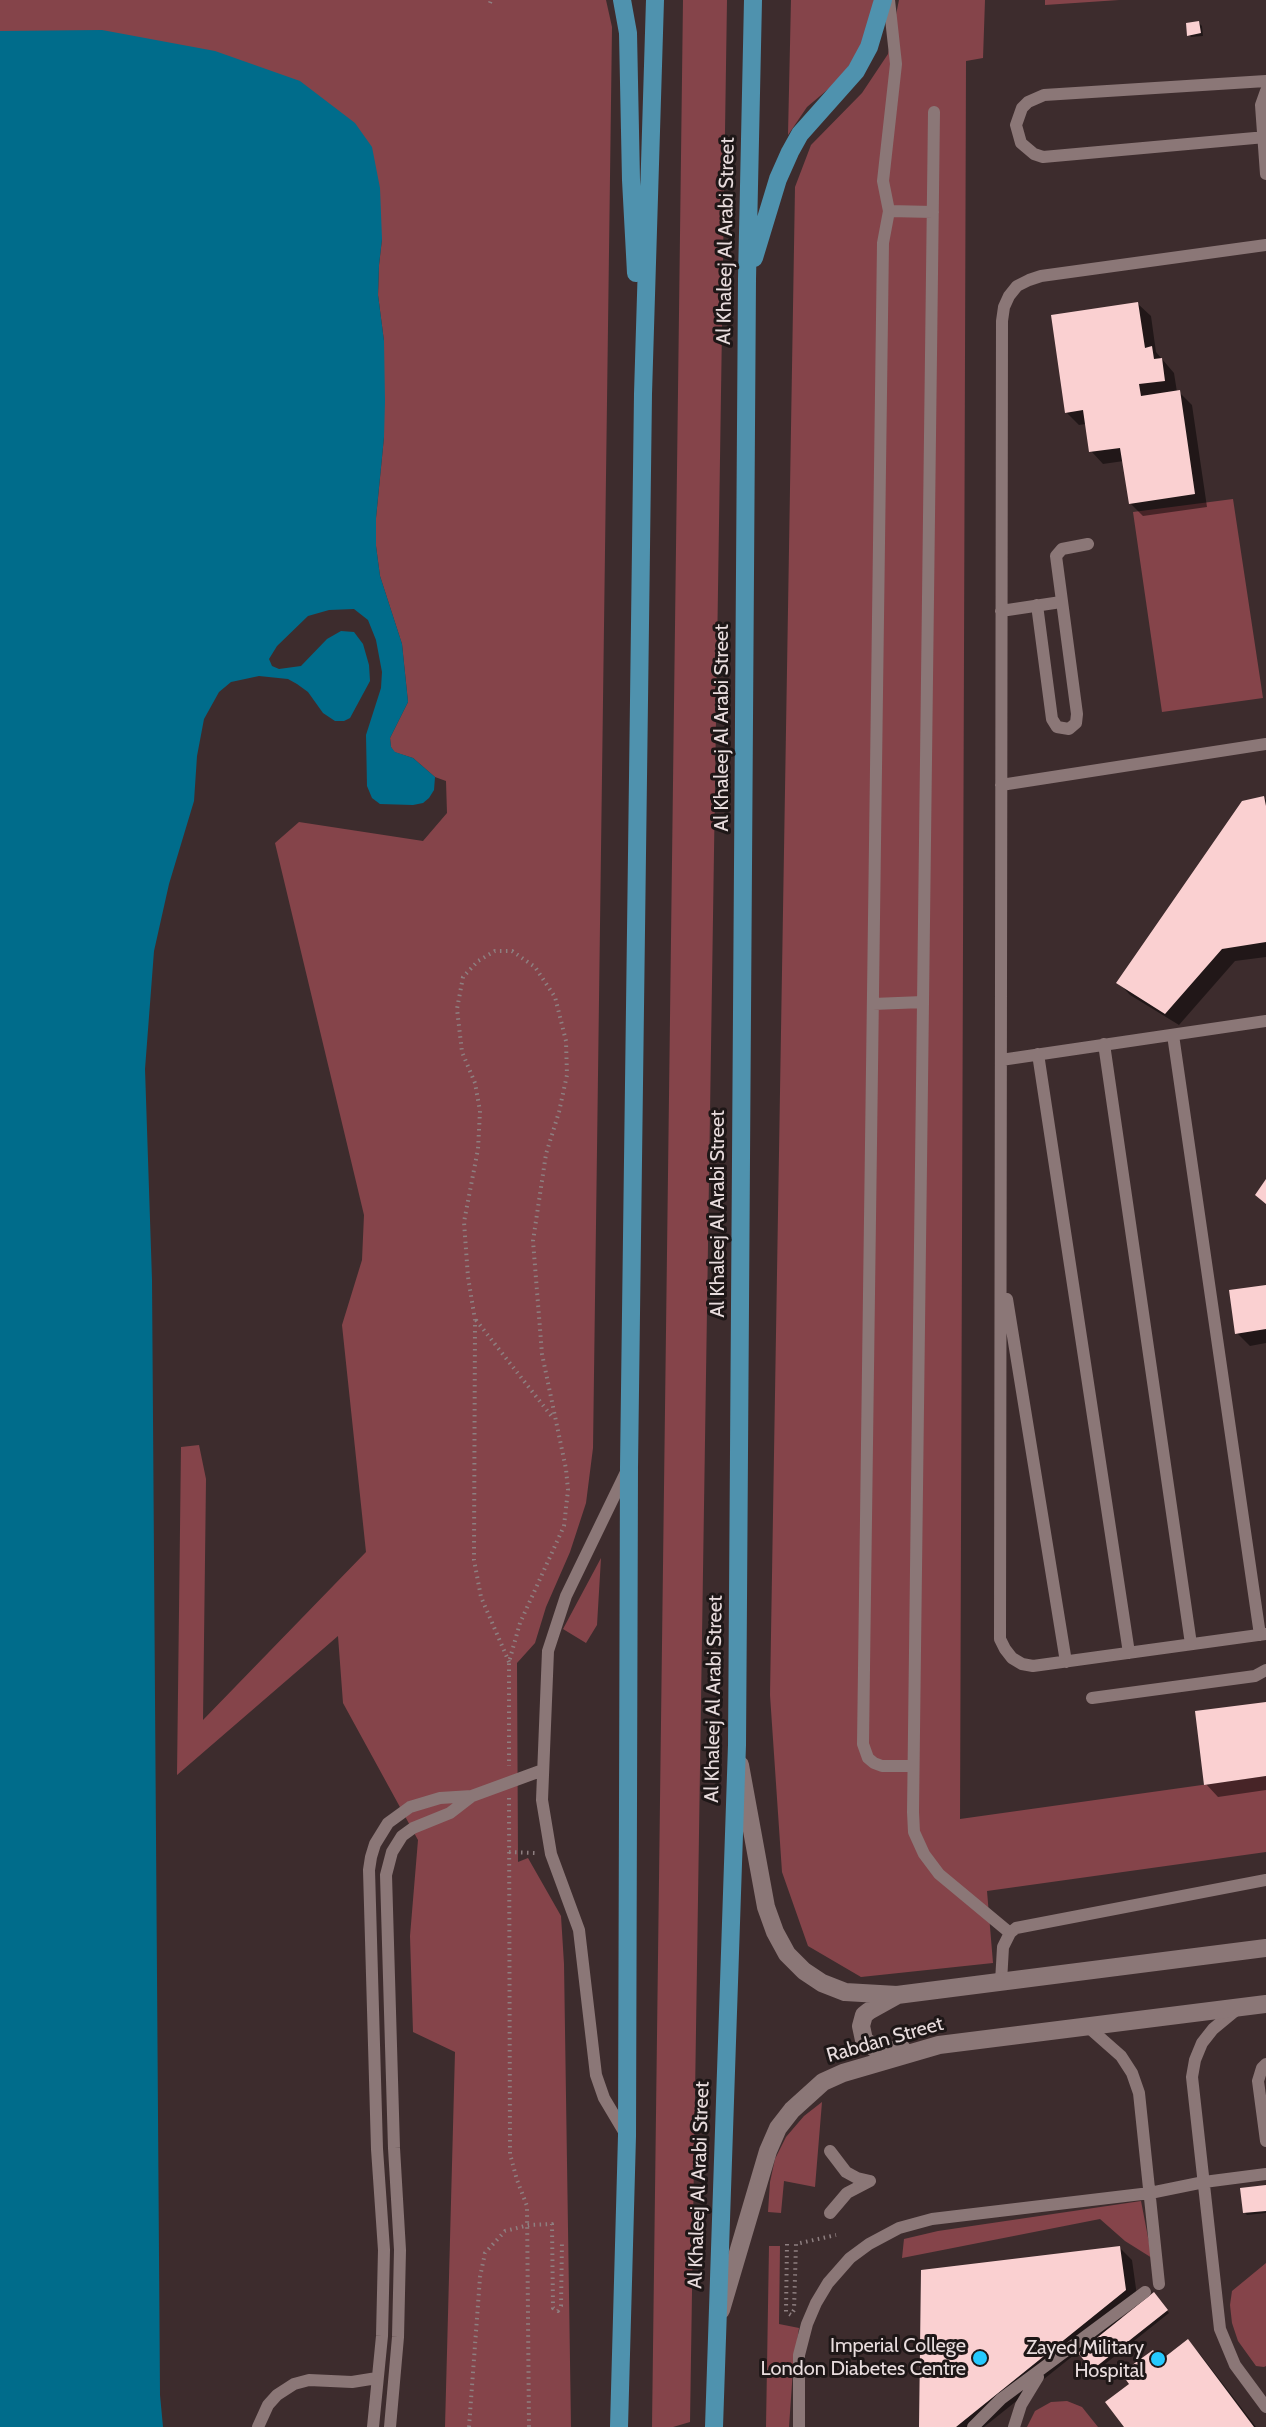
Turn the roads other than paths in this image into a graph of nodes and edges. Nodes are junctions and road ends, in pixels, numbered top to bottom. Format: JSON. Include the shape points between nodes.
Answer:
{"nodes":[{"id":1,"x":622,"y":0,"type":"edge"},
{"id":2,"x":655,"y":0,"type":"edge"},
{"id":3,"x":753,"y":0,"type":"edge"},
{"id":4,"x":883,"y":0,"type":"edge"},
{"id":5,"x":889,"y":0,"type":"edge"},
{"id":6,"x":1266,"y":81,"type":"edge"},
{"id":7,"x":1266,"y":91,"type":"edge"},
{"id":8,"x":934,"y":112,"type":"dead end"},
{"id":9,"x":1265,"y":137,"type":"edge"},
{"id":10,"x":1266,"y":174,"type":"edge"},
{"id":11,"x":889,"y":211,"type":"junction"},
{"id":12,"x":933,"y":212,"type":"junction"},
{"id":13,"x":1266,"y":245,"type":"edge"},
{"id":14,"x":747,"y":279,"type":"junction"},
{"id":15,"x":643,"y":394,"type":"junction"},
{"id":16,"x":1088,"y":544,"type":"dead end"},
{"id":17,"x":1061,"y":602,"type":"junction"},
{"id":18,"x":1037,"y":605,"type":"junction"},
{"id":19,"x":1001,"y":611,"type":"junction"},
{"id":20,"x":1266,"y":744,"type":"edge"},
{"id":21,"x":1001,"y":785,"type":"junction"},
{"id":22,"x":923,"y":1002,"type":"junction"},
{"id":23,"x":873,"y":1004,"type":"junction"},
{"id":24,"x":1266,"y":1021,"type":"edge"},
{"id":25,"x":1173,"y":1035,"type":"junction"},
{"id":26,"x":1104,"y":1044,"type":"junction"},
{"id":27,"x":1038,"y":1054,"type":"junction"},
{"id":28,"x":1001,"y":1059,"type":"junction"},
{"id":29,"x":1000,"y":1263,"type":"junction"},
{"id":30,"x":629,"y":1466,"type":"junction"},
{"id":31,"x":1263,"y":1634,"type":"edge"},
{"id":32,"x":1191,"y":1644,"type":"junction"},
{"id":33,"x":1129,"y":1653,"type":"junction"},
{"id":34,"x":1066,"y":1662,"type":"junction"},
{"id":35,"x":1266,"y":1670,"type":"edge"},
{"id":36,"x":1092,"y":1698,"type":"dead end"},
{"id":37,"x":737,"y":1745,"type":"junction"},
{"id":38,"x":913,"y":1766,"type":"junction"},
{"id":39,"x":543,"y":1770,"type":"junction"},
{"id":40,"x":472,"y":1796,"type":"junction"},
{"id":41,"x":1266,"y":1880,"type":"edge"},
{"id":42,"x":1010,"y":1933,"type":"junction"},
{"id":43,"x":1266,"y":1948,"type":"edge"},
{"id":44,"x":1000,"y":1982,"type":"junction"},
{"id":45,"x":897,"y":1995,"type":"junction"},
{"id":46,"x":1266,"y":2004,"type":"edge"},
{"id":47,"x":1241,"y":2007,"type":"junction"},
{"id":48,"x":1087,"y":2026,"type":"junction"},
{"id":49,"x":939,"y":2045,"type":"junction"},
{"id":50,"x":1266,"y":2064,"type":"edge"},
{"id":51,"x":1263,"y":2106,"type":"edge"},
{"id":52,"x":627,"y":2136,"type":"junction"},
{"id":53,"x":1266,"y":2141,"type":"edge"},
{"id":54,"x":830,"y":2151,"type":"dead end"},
{"id":55,"x":1266,"y":2174,"type":"edge"},
{"id":56,"x":1204,"y":2182,"type":"junction"},
{"id":57,"x":1150,"y":2193,"type":"junction"},
{"id":58,"x":830,"y":2212,"type":"dead end"},
{"id":59,"x":1159,"y":2284,"type":"dead end"},
{"id":60,"x":1145,"y":2292,"type":"dead end"},
{"id":61,"x":716,"y":2326,"type":"junction"},
{"id":62,"x":1046,"y":2367,"type":"junction"},
{"id":63,"x":377,"y":2378,"type":"junction"},
{"id":64,"x":1261,"y":2389,"type":"edge"},
{"id":65,"x":1266,"y":2406,"type":"edge"},
{"id":66,"x":258,"y":2427,"type":"edge"},
{"id":67,"x":373,"y":2427,"type":"edge"},
{"id":68,"x":390,"y":2427,"type":"edge"},
{"id":69,"x":619,"y":2427,"type":"edge"},
{"id":70,"x":714,"y":2427,"type":"edge"},
{"id":71,"x":799,"y":2427,"type":"edge"},
{"id":72,"x":973,"y":2427,"type":"edge"},
{"id":73,"x":1014,"y":2427,"type":"edge"}],
"edges":[{"from":1,"to":15,"type":"highway","via":[[628,33],[631,180]]},
{"from":2,"to":15,"type":"highway"},
{"from":3,"to":14,"type":"highway","name":"Al Khaleej Al Arabi Street"},
{"from":4,"to":14,"type":"highway","via":[[869,47],[856,71],[800,134],[790,152]]},
{"from":5,"to":11,"type":"lane","via":[[896,64],[883,181]]},
{"from":6,"to":9,"type":"lane","via":[[1044,95],[1022,108],[1016,125],[1021,143],[1043,157]]},
{"from":7,"to":9,"type":"lane","via":[[1261,105]]},
{"from":8,"to":12,"type":"lane"},
{"from":9,"to":10,"type":"lane"},
{"from":11,"to":12,"type":"lane"},
{"from":11,"to":23,"type":"lane","via":[[883,243]]},
{"from":12,"to":22,"type":"lane"},
{"from":13,"to":19,"type":"lane","via":[[1041,276],[1017,286],[1009,296],[1002,321]]},
{"from":14,"to":37,"type":"highway","name":"Al Khaleej Al Arabi Street"},
{"from":15,"to":30,"type":"highway"},
{"from":16,"to":17,"type":"lane","via":[[1062,549],[1056,556]]},
{"from":17,"to":18,"type":"lane"},
{"from":17,"to":18,"type":"lane","via":[[1077,714],[1076,723],[1069,729],[1058,728],[1052,719]]},
{"from":18,"to":19,"type":"lane"},
{"from":19,"to":21,"type":"lane"},
{"from":20,"to":21,"type":"lane"},
{"from":21,"to":28,"type":"lane"},
{"from":22,"to":23,"type":"lane"},
{"from":22,"to":38,"type":"lane"},
{"from":23,"to":38,"type":"lane","via":[[863,1744],[874,1763]]},
{"from":24,"to":25,"type":"lane"},
{"from":25,"to":26,"type":"lane"},
{"from":25,"to":31,"type":"lane"},
{"from":26,"to":27,"type":"lane"},
{"from":26,"to":32,"type":"lane"},
{"from":27,"to":28,"type":"lane"},
{"from":27,"to":33,"type":"lane"},
{"from":28,"to":29,"type":"lane"},
{"from":29,"to":34,"type":"lane"},
{"from":29,"to":34,"type":"lane","via":[[1000,1639],[1012,1658],[1022,1664]]},
{"from":30,"to":39,"type":"lane","via":[[554,1628],[546,1674]]},
{"from":30,"to":52,"type":"highway"},
{"from":31,"to":32,"type":"lane"},
{"from":32,"to":33,"type":"lane"},
{"from":33,"to":34,"type":"lane"},
{"from":35,"to":36,"type":"lane","via":[[1256,1676]]},
{"from":37,"to":45,"type":"main road","name":"Rabdan Street","via":[[766,1907],[787,1954],[822,1983],[845,1992]]},
{"from":37,"to":61,"type":"highway","name":"Al Khaleej Al Arabi Street"},
{"from":38,"to":42,"type":"lane","via":[[914,1832],[924,1854],[939,1874]]},
{"from":39,"to":40,"type":"lane"},
{"from":39,"to":52,"type":"lane","via":[[542,1800],[551,1854],[579,1930],[596,2075]]},
{"from":40,"to":63,"type":"lane","via":[[440,1798],[397,1814],[375,1844],[369,1870],[377,2149],[384,2250]]},
{"from":40,"to":68,"type":"lane","via":[[450,1813],[402,1836],[392,1852],[386,1875],[400,2250]]},
{"from":41,"to":42,"type":"lane","via":[[1025,1924]]},
{"from":42,"to":44,"type":"lane","via":[[1003,1947]]},
{"from":43,"to":44,"type":"main road","name":"Rabdan Street"},
{"from":44,"to":45,"type":"main road","name":"Rabdan Street"},
{"from":45,"to":49,"type":"main road","via":[[864,2015],[864,2040],[887,2051]]},
{"from":46,"to":47,"type":"main road","name":"Rabdan Street"},
{"from":47,"to":48,"type":"main road","name":"Rabdan Street"},
{"from":47,"to":56,"type":"lane","via":[[1202,2043],[1192,2077]]},
{"from":48,"to":49,"type":"main road","name":"Rabdan Street"},
{"from":48,"to":57,"type":"lane","via":[[1121,2055],[1132,2073],[1139,2093]]},
{"from":49,"to":61,"type":"main road","name":"Rabdan Street","via":[[843,2073],[823,2082],[792,2110],[768,2151]]},
{"from":50,"to":51,"type":"lane","via":[[1258,2080]]},
{"from":51,"to":53,"type":"lane"},
{"from":52,"to":69,"type":"highway"},
{"from":54,"to":58,"type":"lane","via":[[846,2172],[870,2181],[847,2193]]},
{"from":55,"to":56,"type":"lane"},
{"from":56,"to":57,"type":"lane"},
{"from":56,"to":64,"type":"lane","via":[[1224,2342],[1235,2365]]},
{"from":57,"to":59,"type":"lane"},
{"from":57,"to":71,"type":"lane","via":[[932,2219],[899,2228],[869,2244],[828,2283],[807,2324],[799,2355]]},
{"from":60,"to":62,"type":"lane"},
{"from":61,"to":70,"type":"highway","name":"Al Khaleej Al Arabi Street"},
{"from":62,"to":72,"type":"lane","via":[[1001,2399]]},
{"from":62,"to":73,"type":"lane","via":[[1028,2392]]},
{"from":63,"to":66,"type":"lane","via":[[294,2384],[268,2405]]},
{"from":63,"to":67,"type":"lane"},
{"from":64,"to":65,"type":"lane"}]}
